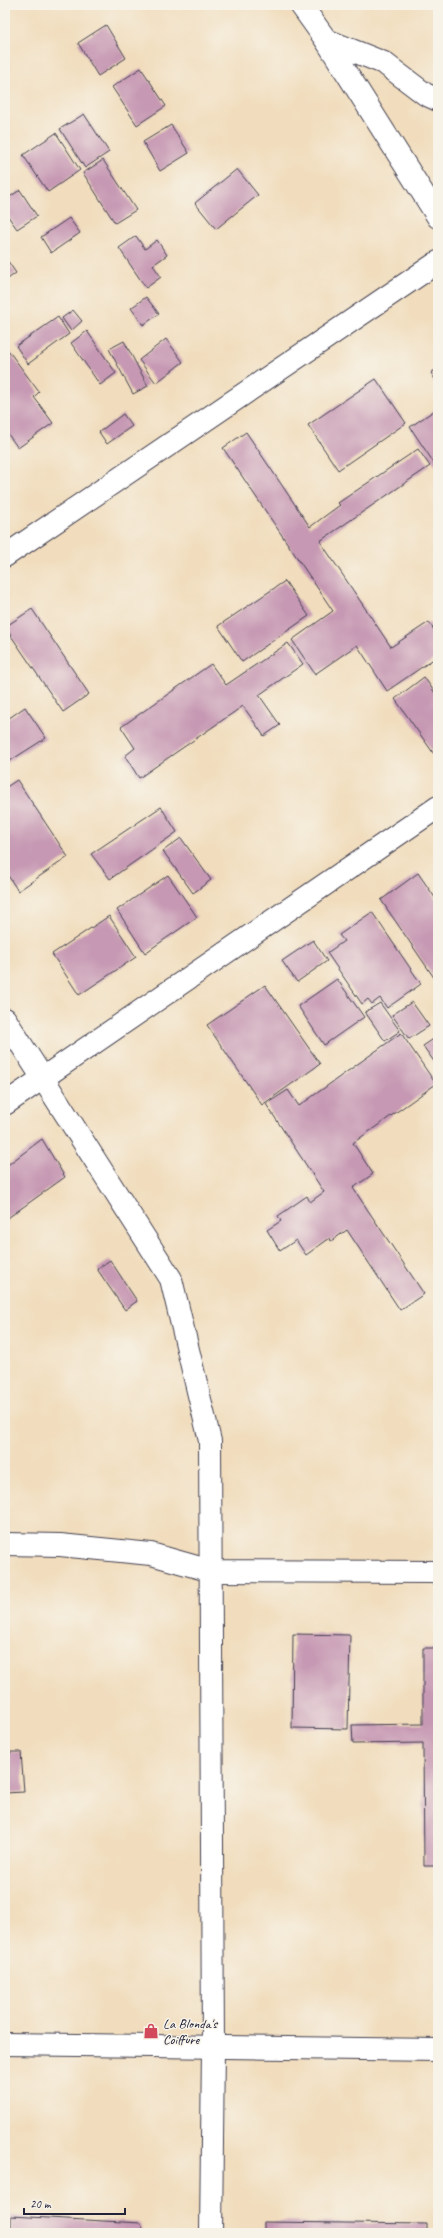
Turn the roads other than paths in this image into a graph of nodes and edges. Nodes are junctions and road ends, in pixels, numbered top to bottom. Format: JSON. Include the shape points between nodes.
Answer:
{"nodes":[{"id":1,"x":301,"y":5,"type":"edge"},
{"id":2,"x":326,"y":40,"type":"junction"},
{"id":3,"x":438,"y":100,"type":"edge"},
{"id":4,"x":438,"y":217,"type":"edge"},
{"id":5,"x":438,"y":262,"type":"edge"},
{"id":6,"x":5,"y":556,"type":"edge"},
{"id":7,"x":438,"y":807,"type":"edge"},
{"id":8,"x":5,"y":1019,"type":"edge"},
{"id":9,"x":42,"y":1077,"type":"junction"},
{"id":10,"x":5,"y":1104,"type":"edge"},
{"id":11,"x":5,"y":1544,"type":"edge"},
{"id":12,"x":210,"y":1572,"type":"junction"},
{"id":13,"x":438,"y":1572,"type":"edge"},
{"id":14,"x":5,"y":2044,"type":"edge"},
{"id":15,"x":213,"y":2046,"type":"junction"},
{"id":16,"x":438,"y":2050,"type":"edge"},
{"id":17,"x":211,"y":2233,"type":"edge"}],
"edges":[{"from":1,"to":2,"type":"street"},
{"from":2,"to":3,"type":"street","via":[[384,63],[425,94]]},
{"from":2,"to":4,"type":"street"},
{"from":5,"to":6,"type":"street"},
{"from":7,"to":9,"type":"street"},
{"from":8,"to":9,"type":"street"},
{"from":9,"to":10,"type":"street"},
{"from":9,"to":12,"type":"street","via":[[171,1279],[210,1441]]},
{"from":11,"to":12,"type":"street","via":[[151,1554]]},
{"from":12,"to":13,"type":"street"},
{"from":12,"to":15,"type":"street"},
{"from":14,"to":15,"type":"street"},
{"from":15,"to":16,"type":"street"},
{"from":15,"to":17,"type":"street"}]}
